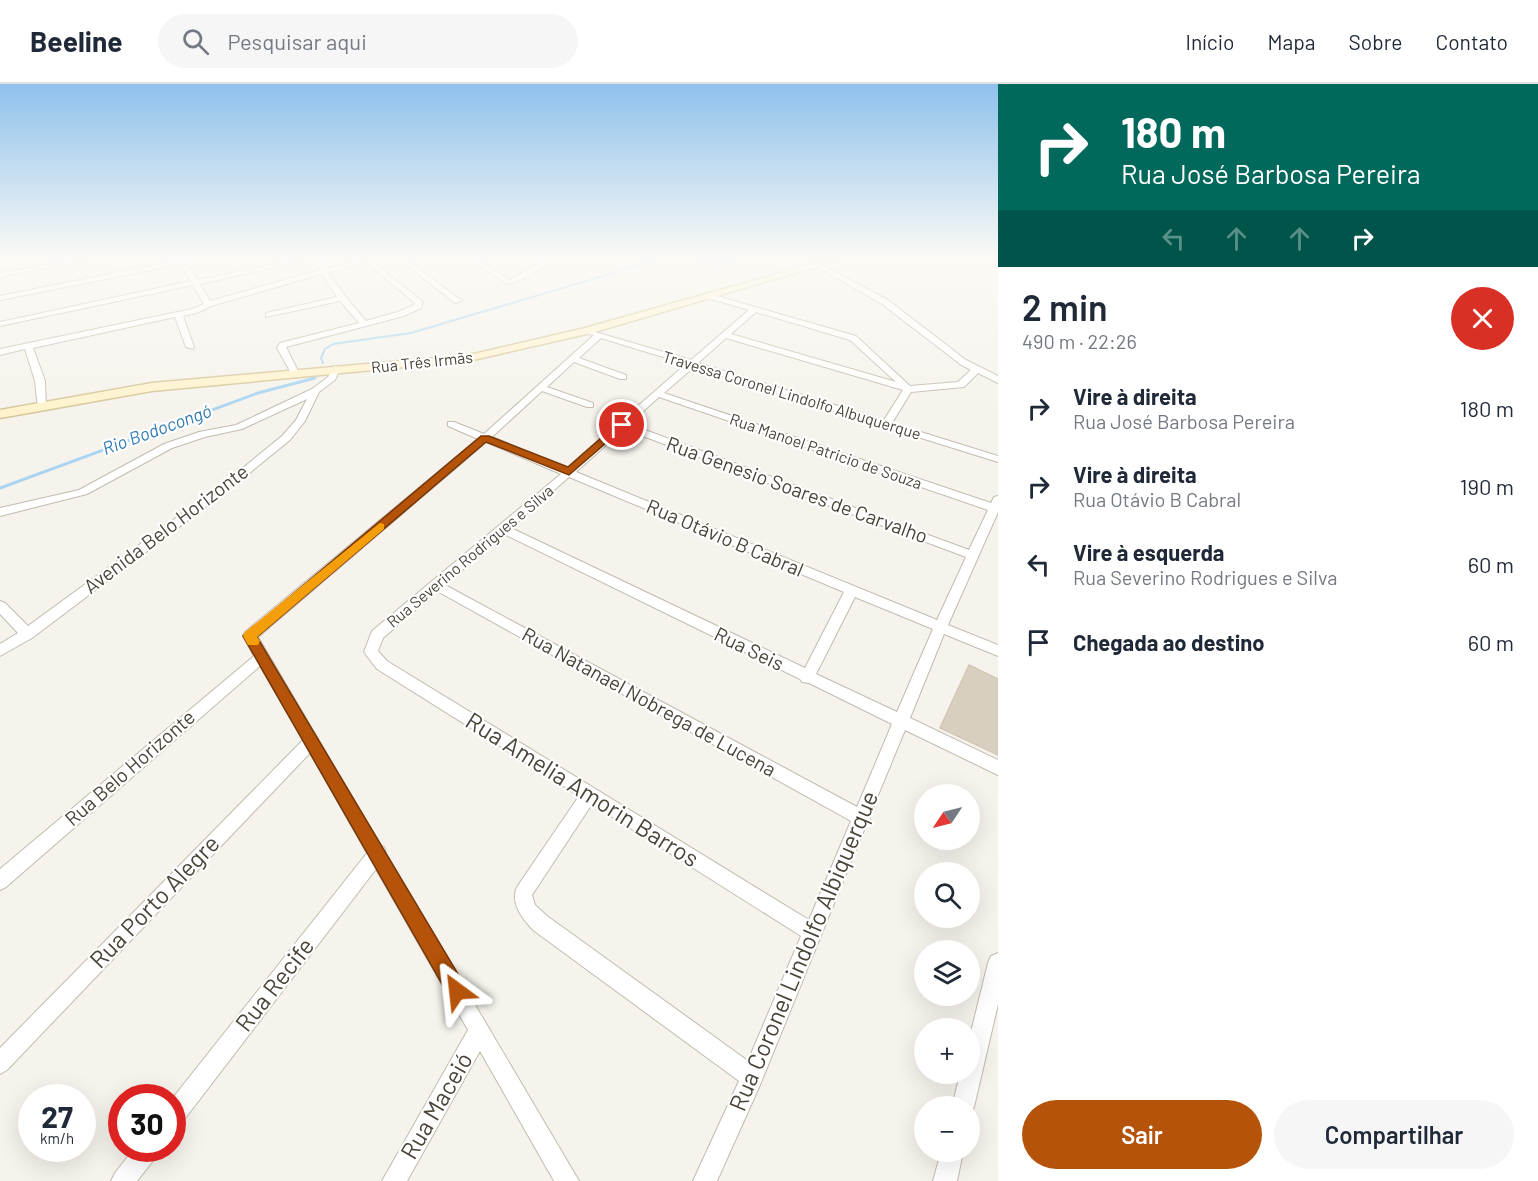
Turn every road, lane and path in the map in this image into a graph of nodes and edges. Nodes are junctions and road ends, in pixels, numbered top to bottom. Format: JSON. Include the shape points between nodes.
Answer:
{"nodes":[{"id":1,"x":62,"y":311,"type":"edge"},
{"id":2,"x":191,"y":311,"type":"edge"},
{"id":3,"x":285,"y":311,"type":"edge"},
{"id":4,"x":354,"y":311,"type":"edge"},
{"id":5,"x":411,"y":311,"type":"edge"},
{"id":6,"x":657,"y":311,"type":"edge"},
{"id":7,"x":752,"y":311,"type":"edge"},
{"id":8,"x":757,"y":311,"type":"edge"},
{"id":9,"x":897,"y":311,"type":"edge"},
{"id":10,"x":178,"y":314,"type":"junction"},
{"id":11,"x":269,"y":315,"type":"dead end"},
{"id":12,"x":364,"y":323,"type":"junction"},
{"id":13,"x":0,"y":324,"type":"edge"},
{"id":14,"x":587,"y":331,"type":"junction"},
{"id":15,"x":599,"y":335,"type":"junction"},
{"id":16,"x":725,"y":335,"type":"junction"},
{"id":17,"x":28,"y":346,"type":"junction"},
{"id":18,"x":190,"y":347,"type":"dead end"},
{"id":19,"x":0,"y":352,"type":"edge"},
{"id":20,"x":572,"y":358,"type":"junction"},
{"id":21,"x":692,"y":364,"type":"junction"},
{"id":22,"x":334,"y":370,"type":"junction"},
{"id":23,"x":976,"y":370,"type":"junction"},
{"id":24,"x":296,"y":373,"type":"junction"},
{"id":25,"x":623,"y":377,"type":"dead end"},
{"id":26,"x":998,"y":380,"type":"edge"},
{"id":27,"x":540,"y":387,"type":"junction"},
{"id":28,"x":908,"y":389,"type":"junction"},
{"id":29,"x":315,"y":391,"type":"junction"},
{"id":30,"x":658,"y":393,"type":"junction"},
{"id":31,"x":590,"y":405,"type":"dead end"},
{"id":32,"x":41,"y":406,"type":"junction"},
{"id":33,"x":0,"y":414,"type":"edge"},
{"id":34,"x":451,"y":424,"type":"dead end"},
{"id":35,"x":622,"y":425,"type":"junction"},
{"id":36,"x":886,"y":425,"type":"junction"},
{"id":37,"x":485,"y":438,"type":"junction"},
{"id":38,"x":998,"y":459,"type":"edge"},
{"id":39,"x":569,"y":472,"type":"junction"},
{"id":40,"x":996,"y":503,"type":"edge"},
{"id":41,"x":0,"y":512,"type":"edge"},
{"id":42,"x":502,"y":528,"type":"junction"},
{"id":43,"x":972,"y":555,"type":"junction"},
{"id":44,"x":435,"y":585,"type":"junction"},
{"id":45,"x":851,"y":591,"type":"junction"},
{"id":46,"x":0,"y":606,"type":"edge"},
{"id":47,"x":940,"y":628,"type":"junction"},
{"id":48,"x":27,"y":634,"type":"junction"},
{"id":49,"x":377,"y":635,"type":"joint"},
{"id":50,"x":0,"y":651,"type":"edge"},
{"id":51,"x":998,"y":651,"type":"edge"},
{"id":52,"x":262,"y":657,"type":"junction"},
{"id":53,"x":807,"y":678,"type":"junction"},
{"id":54,"x":901,"y":720,"type":"junction"},
{"id":55,"x":311,"y":742,"type":"junction"},
{"id":56,"x":998,"y":768,"type":"edge"},
{"id":57,"x":590,"y":795,"type":"junction"},
{"id":58,"x":862,"y":819,"type":"junction"},
{"id":59,"x":378,"y":854,"type":"junction"},
{"id":60,"x":0,"y":881,"type":"edge"},
{"id":61,"x":813,"y":933,"type":"junction"},
{"id":62,"x":998,"y":963,"type":"edge"},
{"id":63,"x":480,"y":1030,"type":"junction"},
{"id":64,"x":0,"y":1063,"type":"edge"},
{"id":65,"x":752,"y":1077,"type":"junction"},
{"id":66,"x":966,"y":1096,"type":"edge"},
{"id":67,"x":186,"y":1099,"type":"edge"},
{"id":68,"x":137,"y":1162,"type":"edge"},
{"id":69,"x":950,"y":1162,"type":"edge"},
{"id":70,"x":123,"y":1181,"type":"edge"},
{"id":71,"x":394,"y":1181,"type":"edge"},
{"id":72,"x":567,"y":1181,"type":"edge"},
{"id":73,"x":705,"y":1181,"type":"edge"},
{"id":74,"x":945,"y":1181,"type":"edge"}],
"edges":[{"from":1,"to":13,"type":"street"},
{"from":2,"to":10,"type":"street"},
{"from":3,"to":11,"type":"street"},
{"from":4,"to":12,"type":"street"},
{"from":5,"to":12,"type":"street"},
{"from":6,"to":14,"type":"street","name":"Rua Três Irmãs"},
{"from":7,"to":16,"type":"street","name":"Rua Severino Rodrigues e Silva"},
{"from":8,"to":28,"type":"street","via":[[853,338]]},
{"from":9,"to":23,"type":"street"},
{"from":10,"to":17,"type":"street"},
{"from":10,"to":18,"type":"street"},
{"from":12,"to":24,"type":"street","via":[[283,345],[281,348]]},
{"from":14,"to":15,"type":"street","name":"Travessa Coronel Lindolfo Albuquerque"},
{"from":14,"to":22,"type":"street","name":"Rua Três Irmãs","via":[[469,358]]},
{"from":15,"to":20,"type":"street"},
{"from":15,"to":21,"type":"street","name":"Travessa Coronel Lindolfo Albuquerque"},
{"from":16,"to":21,"type":"street","name":"Rua Severino Rodrigues e Silva"},
{"from":16,"to":28,"type":"street"},
{"from":17,"to":19,"type":"street"},
{"from":17,"to":32,"type":"street","via":[[40,381]]},
{"from":20,"to":25,"type":"street"},
{"from":20,"to":27,"type":"street"},
{"from":21,"to":30,"type":"street","name":"Rua Severino Rodrigues e Silva"},
{"from":21,"to":36,"type":"street","name":"Travessa Coronel Lindolfo Albuquerque"},
{"from":22,"to":24,"type":"street","name":"Rua Três Irmãs"},
{"from":22,"to":29,"type":"street","via":[[332,378]]},
{"from":23,"to":26,"type":"street"},
{"from":23,"to":28,"type":"street","via":[[961,385]]},
{"from":24,"to":32,"type":"street","name":"Rua Três Irmãs","via":[[152,387]]},
{"from":27,"to":31,"type":"street"},
{"from":27,"to":37,"type":"street"},
{"from":28,"to":36,"type":"street"},
{"from":29,"to":41,"type":"street","via":[[239,427],[168,446],[83,492]]},
{"from":29,"to":48,"type":"street","name":"Avenida Belo Horizonte","via":[[286,438]]},
{"from":30,"to":35,"type":"street","name":"Rua Severino Rodrigues e Silva"},
{"from":30,"to":40,"type":"street","name":"Rua Manoel Patricio de Souza"},
{"from":32,"to":33,"type":"street","name":"Rua Três Irmãs"},
{"from":34,"to":37,"type":"street","name":"Rua Otávio B Cabral"},
{"from":35,"to":39,"type":"street","name":"Rua Severino Rodrigues e Silva"},
{"from":35,"to":43,"type":"street","name":"Rua Genesio Soares de Carvalho"},
{"from":36,"to":38,"type":"street","name":"Travessa Coronel Lindolfo Albuquerque"},
{"from":37,"to":39,"type":"street","name":"Rua Otávio B Cabral"},
{"from":37,"to":52,"type":"street","via":[[250,636]]},
{"from":39,"to":42,"type":"street","name":"Rua Severino Rodrigues e Silva"},
{"from":39,"to":45,"type":"street","name":"Rua Otávio B Cabral"},
{"from":40,"to":43,"type":"street","name":"Rua Coronel Lindolfo Albiquerque"},
{"from":42,"to":44,"type":"street","name":"Rua Severino Rodrigues e Silva"},
{"from":42,"to":53,"type":"street","name":"Rua Seis"},
{"from":43,"to":47,"type":"street","name":"Rua Coronel Lindolfo Albiquerque"},
{"from":44,"to":49,"type":"street","name":"Rua Severino Rodrigues e Silva"},
{"from":44,"to":58,"type":"street","name":"Rua Natanael Nobrega de Lucena"},
{"from":45,"to":47,"type":"street","name":"Rua Otávio B Cabral"},
{"from":45,"to":53,"type":"street"},
{"from":46,"to":48,"type":"street"},
{"from":47,"to":51,"type":"street","name":"Rua Otávio B Cabral"},
{"from":47,"to":54,"type":"street","name":"Rua Coronel Lindolfo Albiquerque"},
{"from":48,"to":50,"type":"street","name":"Avenida Belo Horizonte"},
{"from":49,"to":57,"type":"street","name":"Rua Amelia Amorin Barros","via":[[371,652],[382,665]]},
{"from":52,"to":55,"type":"street"},
{"from":52,"to":60,"type":"street","name":"Rua Belo Horizonte"},
{"from":53,"to":54,"type":"street","name":"Rua Seis"},
{"from":54,"to":56,"type":"street","name":"Rua Seis"},
{"from":54,"to":58,"type":"street","name":"Rua Coronel Lindolfo Albiquerque"},
{"from":55,"to":59,"type":"street"},
{"from":55,"to":64,"type":"street","name":"Rua Porto Alegre"},
{"from":57,"to":61,"type":"street","name":"Rua Amelia Amorin Barros"},
{"from":57,"to":65,"type":"street","via":[[522,893],[527,910]]},
{"from":58,"to":61,"type":"street","name":"Rua Coronel Lindolfo Albiquerque"},
{"from":59,"to":63,"type":"street"},
{"from":59,"to":67,"type":"street","name":"Rua Recife"},
{"from":61,"to":65,"type":"street","name":"Rua Coronel Lindolfo Albiquerque"},
{"from":62,"to":66,"type":"street"},
{"from":63,"to":71,"type":"street","name":"Rua Maceió"},
{"from":63,"to":72,"type":"street"},
{"from":65,"to":73,"type":"street","name":"Rua Coronel Lindolfo Albiquerque"},
{"from":68,"to":70,"type":"street"},
{"from":69,"to":74,"type":"street"}]}
